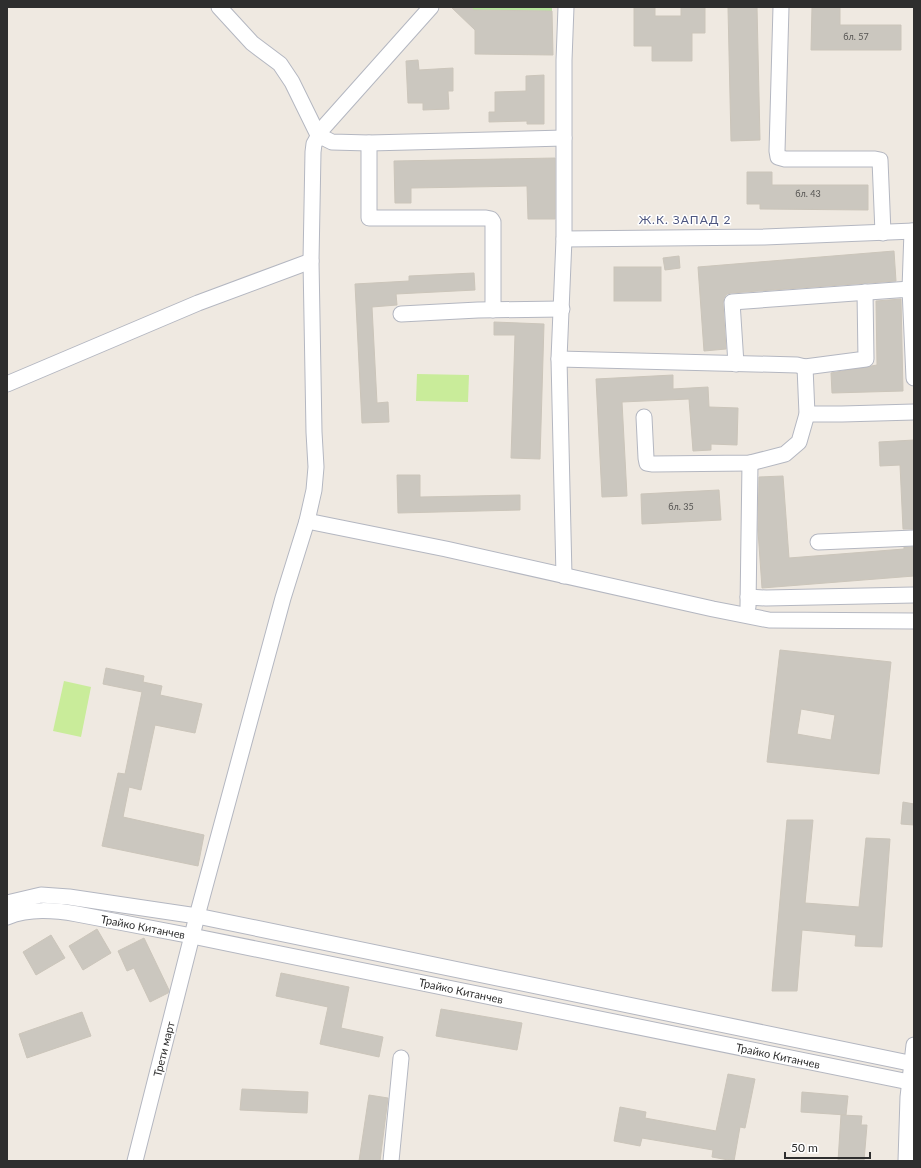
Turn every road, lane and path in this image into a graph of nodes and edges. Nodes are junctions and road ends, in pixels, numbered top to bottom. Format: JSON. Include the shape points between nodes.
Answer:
{"nodes":[{"id":1,"x":219,"y":7,"type":"edge"},
{"id":2,"x":432,"y":7,"type":"edge"},
{"id":3,"x":566,"y":7,"type":"edge"},
{"id":4,"x":781,"y":7,"type":"edge"},
{"id":5,"x":318,"y":135,"type":"junction"},
{"id":6,"x":564,"y":138,"type":"junction"},
{"id":7,"x":369,"y":143,"type":"junction"},
{"id":8,"x":913,"y":231,"type":"edge"},
{"id":9,"x":883,"y":233,"type":"junction"},
{"id":10,"x":564,"y":239,"type":"junction"},
{"id":11,"x":311,"y":261,"type":"junction"},
{"id":12,"x":910,"y":289,"type":"junction"},
{"id":13,"x":865,"y":292,"type":"junction"},
{"id":14,"x":562,"y":309,"type":"junction"},
{"id":15,"x":492,"y":310,"type":"junction"},
{"id":16,"x":401,"y":314,"type":"dead end"},
{"id":17,"x":559,"y":359,"type":"junction"},
{"id":18,"x":736,"y":364,"type":"junction"},
{"id":19,"x":805,"y":367,"type":"junction"},
{"id":20,"x":914,"y":378,"type":"edge"},
{"id":21,"x":7,"y":384,"type":"edge"},
{"id":22,"x":914,"y":412,"type":"edge"},
{"id":23,"x":807,"y":414,"type":"junction"},
{"id":24,"x":644,"y":417,"type":"dead end"},
{"id":25,"x":750,"y":463,"type":"junction"},
{"id":26,"x":307,"y":521,"type":"junction"},
{"id":27,"x":914,"y":538,"type":"edge"},
{"id":28,"x":818,"y":542,"type":"dead end"},
{"id":29,"x":564,"y":576,"type":"junction"},
{"id":30,"x":914,"y":595,"type":"edge"},
{"id":31,"x":748,"y":597,"type":"junction"},
{"id":32,"x":747,"y":616,"type":"junction"},
{"id":33,"x":914,"y":620,"type":"edge"},
{"id":34,"x":7,"y":903,"type":"edge"},
{"id":35,"x":197,"y":916,"type":"junction"},
{"id":36,"x":7,"y":917,"type":"edge"},
{"id":37,"x":192,"y":936,"type":"junction"},
{"id":38,"x":914,"y":1045,"type":"edge"},
{"id":39,"x":401,"y":1058,"type":"dead end"},
{"id":40,"x":913,"y":1063,"type":"edge"},
{"id":41,"x":912,"y":1083,"type":"edge"},
{"id":42,"x":135,"y":1161,"type":"edge"},
{"id":43,"x":391,"y":1161,"type":"edge"},
{"id":44,"x":906,"y":1161,"type":"edge"}],
"edges":[{"from":1,"to":5,"type":"street","via":[[252,43],[280,64],[292,82]]},
{"from":2,"to":5,"type":"street"},
{"from":3,"to":6,"type":"street"},
{"from":4,"to":9,"type":"street","via":[[778,156],[785,159],[880,160]]},
{"from":5,"to":7,"type":"street","via":[[332,142]]},
{"from":5,"to":11,"type":"street","name":"Трети март","via":[[313,152]]},
{"from":6,"to":7,"type":"street"},
{"from":6,"to":10,"type":"street"},
{"from":7,"to":15,"type":"street","via":[[369,218],[491,219]]},
{"from":8,"to":9,"type":"street"},
{"from":8,"to":12,"type":"street"},
{"from":9,"to":10,"type":"street"},
{"from":10,"to":14,"type":"street"},
{"from":11,"to":21,"type":"street","via":[[198,303]]},
{"from":11,"to":26,"type":"street","name":"Трети март","via":[[316,467]]},
{"from":12,"to":13,"type":"street"},
{"from":12,"to":20,"type":"street"},
{"from":13,"to":18,"type":"street","via":[[732,302]]},
{"from":13,"to":19,"type":"street","via":[[866,359]]},
{"from":14,"to":15,"type":"street"},
{"from":14,"to":17,"type":"street"},
{"from":15,"to":16,"type":"street"},
{"from":17,"to":18,"type":"street"},
{"from":17,"to":29,"type":"street"},
{"from":18,"to":19,"type":"street"},
{"from":19,"to":23,"type":"street"},
{"from":22,"to":23,"type":"street"},
{"from":23,"to":25,"type":"street","via":[[799,442],[785,454]]},
{"from":24,"to":25,"type":"street","via":[[647,462]]},
{"from":25,"to":31,"type":"street"},
{"from":26,"to":29,"type":"street"},
{"from":26,"to":35,"type":"street","name":"Трети март","via":[[283,598]]},
{"from":27,"to":28,"type":"street"},
{"from":29,"to":32,"type":"street"},
{"from":30,"to":31,"type":"street"},
{"from":31,"to":32,"type":"street"},
{"from":32,"to":33,"type":"street","via":[[769,620]]},
{"from":34,"to":35,"type":"street","name":"Трайко Китанчев","via":[[41,895]]},
{"from":35,"to":37,"type":"street","name":"Трети март"},
{"from":35,"to":40,"type":"street","name":"Трайко Китанчев"},
{"from":36,"to":37,"type":"street","name":"Трайко Китанчев","via":[[28,912],[59,911]]},
{"from":37,"to":41,"type":"street","name":"Трайко Китанчев"},
{"from":37,"to":42,"type":"street","name":"Трети март"},
{"from":38,"to":40,"type":"street"},
{"from":39,"to":43,"type":"street"},
{"from":40,"to":41,"type":"street"},
{"from":41,"to":44,"type":"street"}]}
